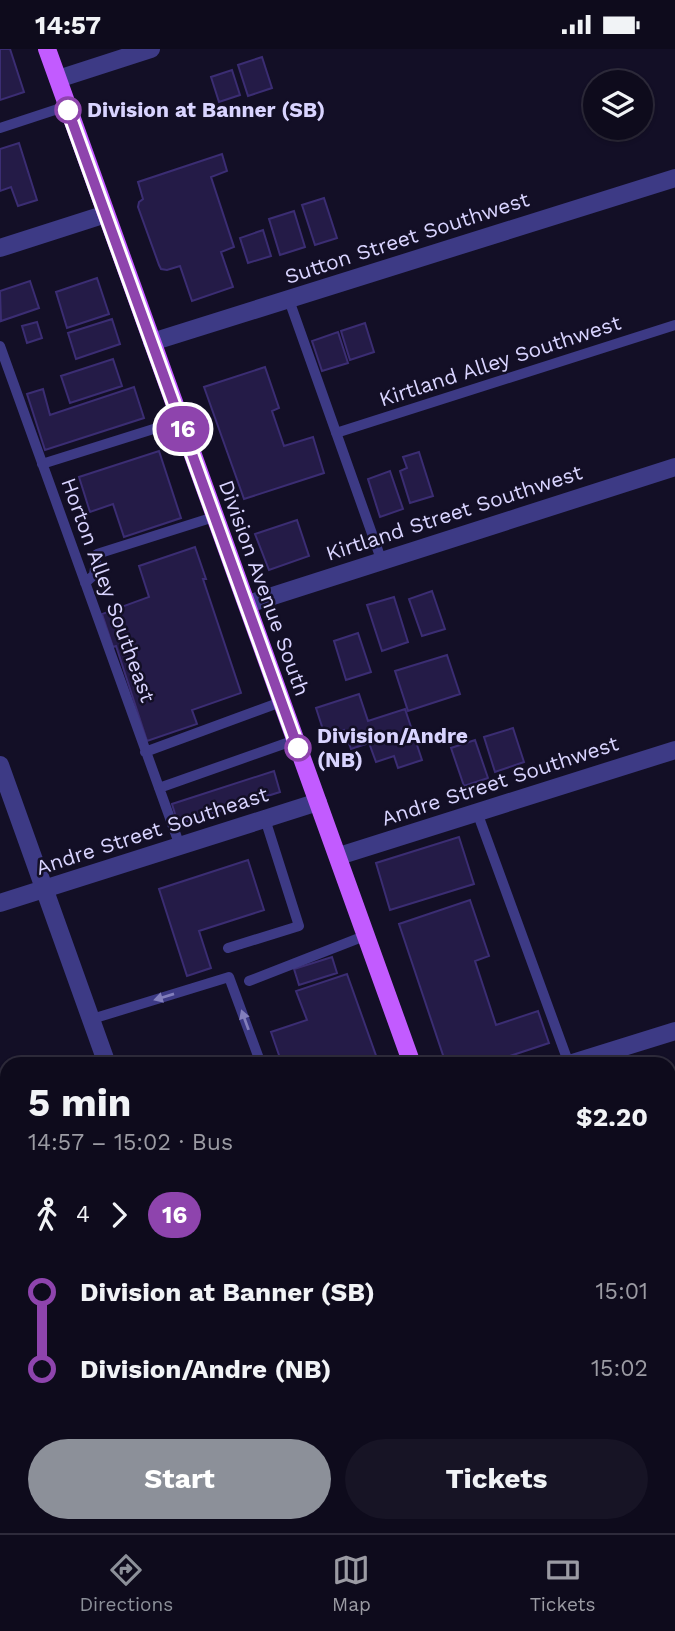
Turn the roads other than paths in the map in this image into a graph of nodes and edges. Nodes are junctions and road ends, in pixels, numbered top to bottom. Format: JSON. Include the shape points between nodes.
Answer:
{"nodes":[{"id":1,"x":47,"y":49,"type":"edge"},
{"id":2,"x":152,"y":49,"type":"edge"},
{"id":3,"x":58,"y":79,"type":"junction"},
{"id":4,"x":67,"y":106,"type":"junction"},
{"id":5,"x":0,"y":128,"type":"edge"},
{"id":6,"x":675,"y":178,"type":"edge"},
{"id":7,"x":106,"y":214,"type":"junction"},
{"id":8,"x":0,"y":248,"type":"edge"},
{"id":9,"x":289,"y":300,"type":"junction"},
{"id":10,"x":675,"y":325,"type":"edge"},
{"id":11,"x":152,"y":342,"type":"junction"},
{"id":12,"x":0,"y":346,"type":"edge"},
{"id":13,"x":179,"y":421,"type":"junction"},
{"id":14,"x":336,"y":433,"type":"junction"},
{"id":15,"x":42,"y":464,"type":"junction"},
{"id":16,"x":675,"y":467,"type":"edge"},
{"id":17,"x":214,"y":517,"type":"junction"},
{"id":18,"x":381,"y":559,"type":"junction"},
{"id":19,"x":85,"y":583,"type":"junction"},
{"id":20,"x":248,"y":604,"type":"junction"},
{"id":21,"x":281,"y":702,"type":"junction"},
{"id":22,"x":295,"y":740,"type":"junction"},
{"id":23,"x":675,"y":750,"type":"edge"},
{"id":24,"x":145,"y":752,"type":"junction"},
{"id":25,"x":0,"y":765,"type":"edge"},
{"id":26,"x":159,"y":788,"type":"junction"},
{"id":27,"x":318,"y":802,"type":"junction"},
{"id":28,"x":477,"y":811,"type":"junction"},
{"id":29,"x":265,"y":819,"type":"junction"},
{"id":30,"x":180,"y":846,"type":"junction"},
{"id":31,"x":339,"y":856,"type":"junction"},
{"id":32,"x":46,"y":889,"type":"junction"},
{"id":33,"x":0,"y":903,"type":"edge"},
{"id":34,"x":367,"y":935,"type":"junction"},
{"id":35,"x":228,"y":948,"type":"dead end"},
{"id":36,"x":249,"y":981,"type":"dead end"},
{"id":37,"x":92,"y":1019,"type":"junction"},
{"id":38,"x":675,"y":1031,"type":"edge"},
{"id":39,"x":105,"y":1057,"type":"edge"},
{"id":40,"x":258,"y":1057,"type":"edge"},
{"id":41,"x":410,"y":1057,"type":"edge"},
{"id":42,"x":566,"y":1057,"type":"edge"},
{"id":43,"x":591,"y":1057,"type":"edge"}],
"edges":[{"from":1,"to":3,"type":"main road","name":"Division Avenue South"},
{"from":2,"to":3,"type":"street"},
{"from":3,"to":4,"type":"main road","name":"Division Avenue South"},
{"from":4,"to":5,"type":"lane"},
{"from":4,"to":7,"type":"main road","name":"Division Avenue South"},
{"from":6,"to":9,"type":"street","name":"Sutton Street Southwest"},
{"from":7,"to":8,"type":"street"},
{"from":7,"to":11,"type":"main road","name":"Division Avenue South"},
{"from":9,"to":11,"type":"street","name":"Sutton Street Southwest"},
{"from":9,"to":14,"type":"lane"},
{"from":10,"to":14,"type":"lane","name":"Kirtland Alley Southwest"},
{"from":11,"to":13,"type":"main road","name":"Division Avenue South"},
{"from":12,"to":15,"type":"lane","name":"Horton Alley Southeast"},
{"from":13,"to":15,"type":"lane"},
{"from":13,"to":17,"type":"main road","name":"Division Avenue South"},
{"from":14,"to":18,"type":"lane"},
{"from":15,"to":19,"type":"lane","name":"Horton Alley Southeast"},
{"from":16,"to":18,"type":"street","name":"Kirtland Street Southwest"},
{"from":17,"to":19,"type":"lane","via":[[97,554],[94,575]]},
{"from":17,"to":20,"type":"main road","name":"Division Avenue South"},
{"from":18,"to":20,"type":"street","name":"Kirtland Street Southwest"},
{"from":19,"to":24,"type":"lane","name":"Horton Alley Southeast"},
{"from":20,"to":21,"type":"main road","name":"Division Avenue South"},
{"from":21,"to":22,"type":"main road","name":"Division Avenue South"},
{"from":21,"to":24,"type":"lane"},
{"from":22,"to":26,"type":"lane"},
{"from":22,"to":27,"type":"main road","name":"Division Avenue South"},
{"from":23,"to":28,"type":"street","name":"Andre Street Southwest"},
{"from":24,"to":26,"type":"lane","name":"Horton Alley Southeast"},
{"from":25,"to":32,"type":"street"},
{"from":26,"to":30,"type":"lane","name":"Horton Alley Southeast"},
{"from":27,"to":29,"type":"street","name":"Andre Street Southeast"},
{"from":27,"to":31,"type":"main road","name":"Division Avenue South"},
{"from":28,"to":31,"type":"street","name":"Andre Street Southwest"},
{"from":28,"to":42,"type":"lane"},
{"from":29,"to":30,"type":"street","name":"Andre Street Southeast"},
{"from":29,"to":35,"type":"lane","via":[[299,926]]},
{"from":30,"to":32,"type":"street","name":"Andre Street Southeast"},
{"from":31,"to":34,"type":"main road","name":"Division Avenue South"},
{"from":32,"to":33,"type":"street","name":"Andre Street Southeast"},
{"from":32,"to":37,"type":"street"},
{"from":34,"to":36,"type":"lane"},
{"from":34,"to":41,"type":"main road","name":"Division Avenue South"},
{"from":37,"to":39,"type":"street"},
{"from":40,"to":37,"type":"lane","one_way":true,"via":[[229,977]]},
{"from":38,"to":43,"type":"street"}]}
